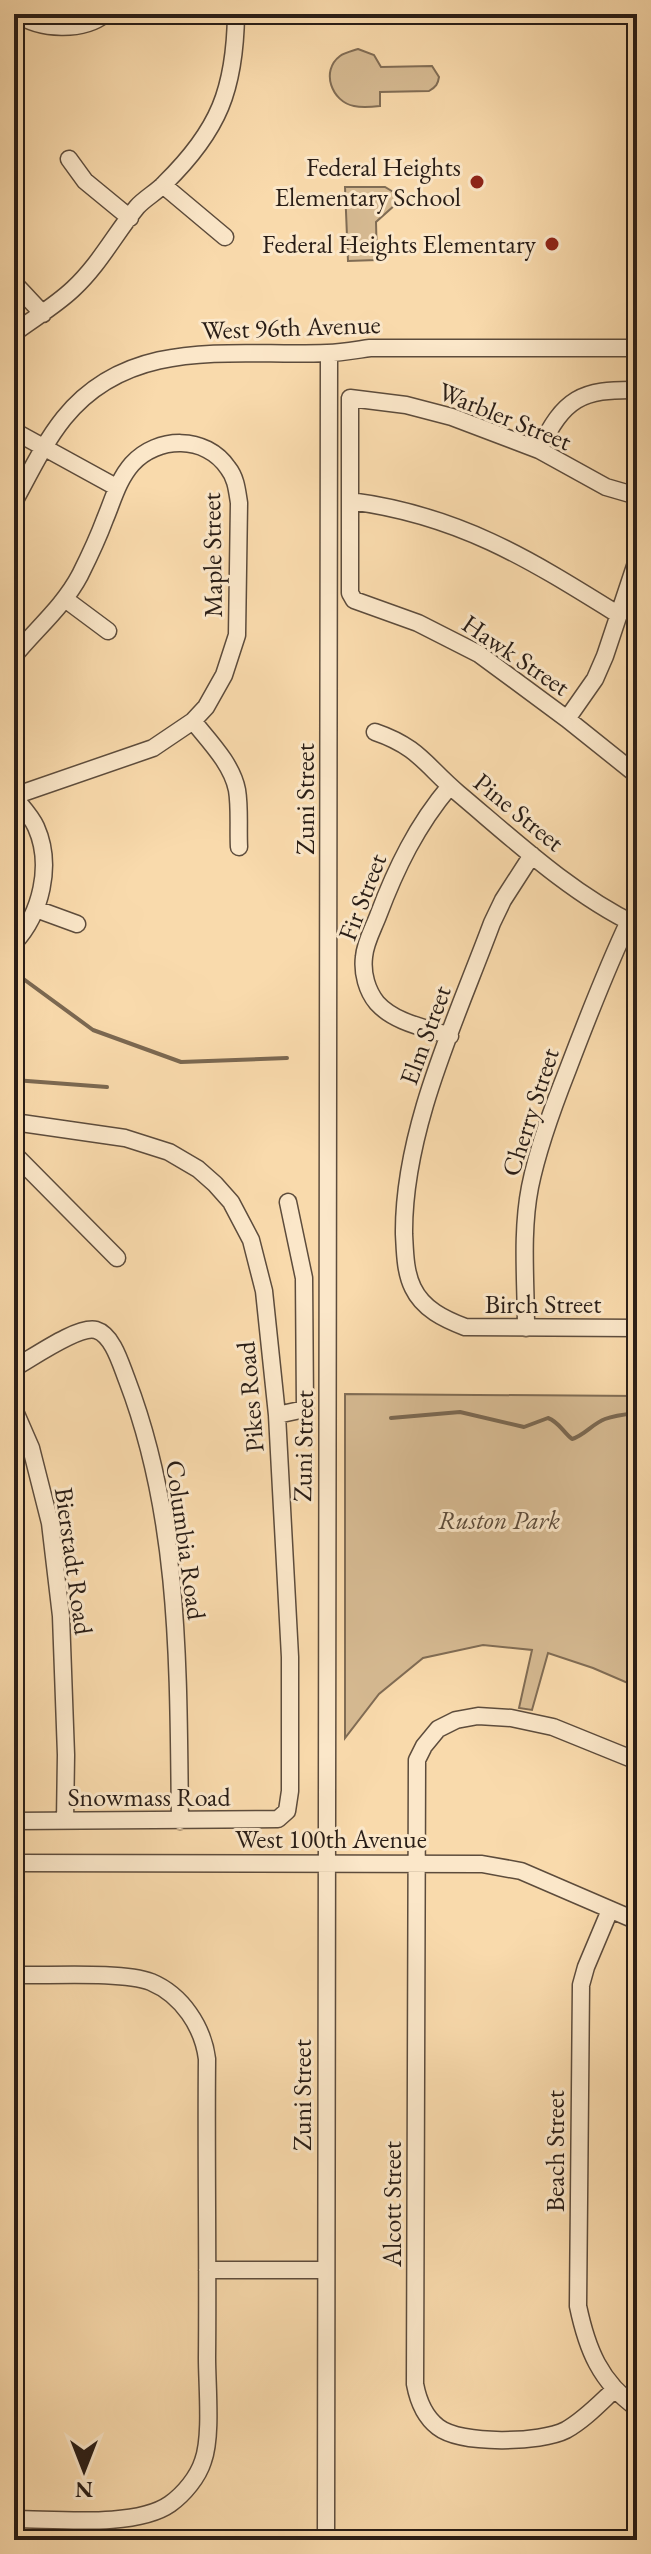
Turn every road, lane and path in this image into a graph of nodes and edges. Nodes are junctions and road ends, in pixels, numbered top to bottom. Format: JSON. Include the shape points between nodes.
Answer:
{"nodes":[{"id":1,"x":17,"y":14,"type":"edge"},
{"id":2,"x":105,"y":14,"type":"edge"},
{"id":3,"x":236,"y":14,"type":"edge"},
{"id":4,"x":69,"y":159,"type":"dead end"},
{"id":5,"x":163,"y":185,"type":"junction"},
{"id":6,"x":130,"y":218,"type":"junction"},
{"id":7,"x":225,"y":237,"type":"dead end"},
{"id":8,"x":14,"y":283,"type":"edge"},
{"id":9,"x":43,"y":314,"type":"junction"},
{"id":10,"x":14,"y":333,"type":"edge"},
{"id":11,"x":637,"y":348,"type":"edge"},
{"id":12,"x":329,"y":353,"type":"junction"},
{"id":13,"x":637,"y":390,"type":"edge"},
{"id":14,"x":14,"y":431,"type":"edge"},
{"id":15,"x":44,"y":446,"type":"junction"},
{"id":16,"x":539,"y":450,"type":"junction"},
{"id":17,"x":116,"y":487,"type":"junction"},
{"id":18,"x":637,"y":496,"type":"edge"},
{"id":19,"x":350,"y":501,"type":"junction"},
{"id":20,"x":14,"y":502,"type":"edge"},
{"id":21,"x":637,"y":560,"type":"edge"},
{"id":22,"x":65,"y":599,"type":"junction"},
{"id":23,"x":619,"y":615,"type":"junction"},
{"id":24,"x":108,"y":631,"type":"dead end"},
{"id":25,"x":14,"y":656,"type":"edge"},
{"id":26,"x":567,"y":719,"type":"junction"},
{"id":27,"x":193,"y":721,"type":"junction"},
{"id":28,"x":375,"y":732,"type":"dead end"},
{"id":29,"x":637,"y":775,"type":"edge"},
{"id":30,"x":450,"y":786,"type":"junction"},
{"id":31,"x":14,"y":796,"type":"edge"},
{"id":32,"x":239,"y":847,"type":"dead end"},
{"id":33,"x":532,"y":855,"type":"junction"},
{"id":34,"x":36,"y":909,"type":"junction"},
{"id":35,"x":633,"y":923,"type":"edge"},
{"id":36,"x":77,"y":924,"type":"dead end"},
{"id":37,"x":14,"y":943,"type":"edge"},
{"id":38,"x":450,"y":1036,"type":"junction"},
{"id":39,"x":22,"y":1123,"type":"edge"},
{"id":40,"x":14,"y":1154,"type":"edge"},
{"id":41,"x":288,"y":1202,"type":"dead end"},
{"id":42,"x":405,"y":1244,"type":"joint"},
{"id":43,"x":117,"y":1258,"type":"dead end"},
{"id":44,"x":526,"y":1328,"type":"junction"},
{"id":45,"x":637,"y":1328,"type":"edge"},
{"id":46,"x":14,"y":1368,"type":"edge"},
{"id":47,"x":14,"y":1409,"type":"edge"},
{"id":48,"x":277,"y":1415,"type":"junction"},
{"id":49,"x":637,"y":1761,"type":"edge"},
{"id":50,"x":283,"y":1815,"type":"joint"},
{"id":51,"x":14,"y":1821,"type":"edge"},
{"id":52,"x":65,"y":1821,"type":"junction"},
{"id":53,"x":180,"y":1821,"type":"junction"},
{"id":54,"x":14,"y":1863,"type":"edge"},
{"id":55,"x":326,"y":1863,"type":"junction"},
{"id":56,"x":418,"y":1863,"type":"junction"},
{"id":57,"x":610,"y":1910,"type":"junction"},
{"id":58,"x":637,"y":1921,"type":"edge"},
{"id":59,"x":14,"y":1975,"type":"edge"},
{"id":60,"x":207,"y":2270,"type":"junction"},
{"id":61,"x":326,"y":2270,"type":"junction"},
{"id":62,"x":614,"y":2390,"type":"junction"},
{"id":63,"x":637,"y":2408,"type":"edge"},
{"id":64,"x":14,"y":2519,"type":"edge"},
{"id":65,"x":326,"y":2540,"type":"edge"}],
"edges":[{"from":1,"to":2,"type":"street","via":[[53,26],[91,22]]},
{"from":3,"to":5,"type":"street","via":[[236,52],[221,108],[195,151]]},
{"from":4,"to":6,"type":"street","via":[[85,181]]},
{"from":5,"to":6,"type":"street"},
{"from":5,"to":7,"type":"street"},
{"from":6,"to":9,"type":"street","via":[[74,289]]},
{"from":8,"to":9,"type":"street"},
{"from":9,"to":10,"type":"street"},
{"from":11,"to":12,"type":"street","name":"West 96th Avenue","via":[[370,348]]},
{"from":12,"to":15,"type":"street","name":"West 96th Avenue","via":[[198,354],[147,363],[98,386],[75,405]]},
{"from":12,"to":55,"type":"street","name":"Zuni Street"},
{"from":13,"to":16,"type":"street","via":[[604,389],[572,403]]},
{"from":14,"to":15,"type":"street"},
{"from":15,"to":17,"type":"street"},
{"from":15,"to":20,"type":"street","name":"West 96th Avenue"},
{"from":16,"to":18,"type":"street","name":"Warbler Street","via":[[606,487]]},
{"from":16,"to":19,"type":"street","name":"Warbler Street","via":[[452,417],[350,398]]},
{"from":17,"to":22,"type":"street","name":"Maple Street","via":[[91,552]]},
{"from":17,"to":27,"type":"street","name":"Maple Street","via":[[140,457],[177,443],[205,448],[228,467],[236,483],[237,635],[224,675]]},
{"from":19,"to":23,"type":"street","via":[[402,510],[473,533],[520,554]]},
{"from":19,"to":26,"type":"street","name":"Hawk Street","via":[[354,600],[418,623],[479,654]]},
{"from":21,"to":23,"type":"street"},
{"from":22,"to":24,"type":"street"},
{"from":22,"to":25,"type":"street","name":"Maple Street"},
{"from":23,"to":26,"type":"street","via":[[595,679]]},
{"from":26,"to":29,"type":"street","name":"Hawk Street"},
{"from":27,"to":31,"type":"street","via":[[153,748]]},
{"from":27,"to":32,"type":"street","via":[[232,776]]},
{"from":28,"to":30,"type":"street","name":"Pine Street","via":[[410,748]]},
{"from":30,"to":33,"type":"street","name":"Pine Street"},
{"from":30,"to":38,"type":"street","name":"Fir Street","via":[[406,849],[364,957],[368,987],[382,1009]]},
{"from":31,"to":34,"type":"street","via":[[33,821],[43,852]]},
{"from":33,"to":35,"type":"street","name":"Pine Street"},
{"from":33,"to":38,"type":"street","name":"Elm Street","via":[[492,923]]},
{"from":34,"to":36,"type":"street"},
{"from":34,"to":37,"type":"street"},
{"from":35,"to":44,"type":"street","name":"Cherry Street","via":[[602,977],[534,1168],[525,1243]]},
{"from":38,"to":42,"type":"street","name":"Elm Street","via":[[413,1152]]},
{"from":39,"to":48,"type":"street","name":"Pikes Road","via":[[125,1138],[169,1152],[198,1169],[231,1202],[251,1240],[261,1277]]},
{"from":40,"to":43,"type":"street"},
{"from":41,"to":48,"type":"street","via":[[304,1278],[305,1409]]},
{"from":42,"to":44,"type":"street","name":"Birch Street","via":[[411,1285],[431,1310],[465,1327]]},
{"from":44,"to":45,"type":"street","name":"Birch Street"},
{"from":46,"to":53,"type":"street","name":"Columbia Road","via":[[80,1331],[94,1329],[117,1356],[145,1434],[172,1569]]},
{"from":47,"to":52,"type":"street","name":"Bierstadt Road","via":[[31,1448],[52,1539],[61,1616]]},
{"from":48,"to":50,"type":"street","name":"Pikes Road","via":[[290,1657],[290,1791]]},
{"from":49,"to":56,"type":"street","name":"Alcott Street","via":[[553,1727],[511,1718],[456,1720],[433,1734],[417,1760]]},
{"from":50,"to":53,"type":"street","name":"Snowmass Road","via":[[271,1820]]},
{"from":51,"to":52,"type":"street","name":"Snowmass Road"},
{"from":52,"to":53,"type":"street","name":"Snowmass Road"},
{"from":54,"to":55,"type":"street","name":"West 100th Avenue"},
{"from":55,"to":56,"type":"street","name":"West 100th Avenue"},
{"from":55,"to":61,"type":"street","name":"Zuni Street"},
{"from":56,"to":57,"type":"street","name":"West 100th Avenue","via":[[521,1871]]},
{"from":56,"to":62,"type":"street","name":"Alcott Street","via":[[415,2384],[421,2405],[439,2428],[459,2436],[528,2439],[568,2429]]},
{"from":57,"to":58,"type":"street","name":"West 100th Avenue"},
{"from":57,"to":62,"type":"street","name":"Beach Street","via":[[581,1985],[578,2306],[594,2359]]},
{"from":59,"to":60,"type":"street","via":[[150,1981],[177,1998],[189,2014],[207,2059]]},
{"from":60,"to":61,"type":"street"},
{"from":60,"to":64,"type":"street","via":[[207,2440],[197,2474],[174,2501],[142,2516]]},
{"from":61,"to":65,"type":"street","name":"Zuni Street"},
{"from":62,"to":63,"type":"street","name":"Beach Street"}]}
